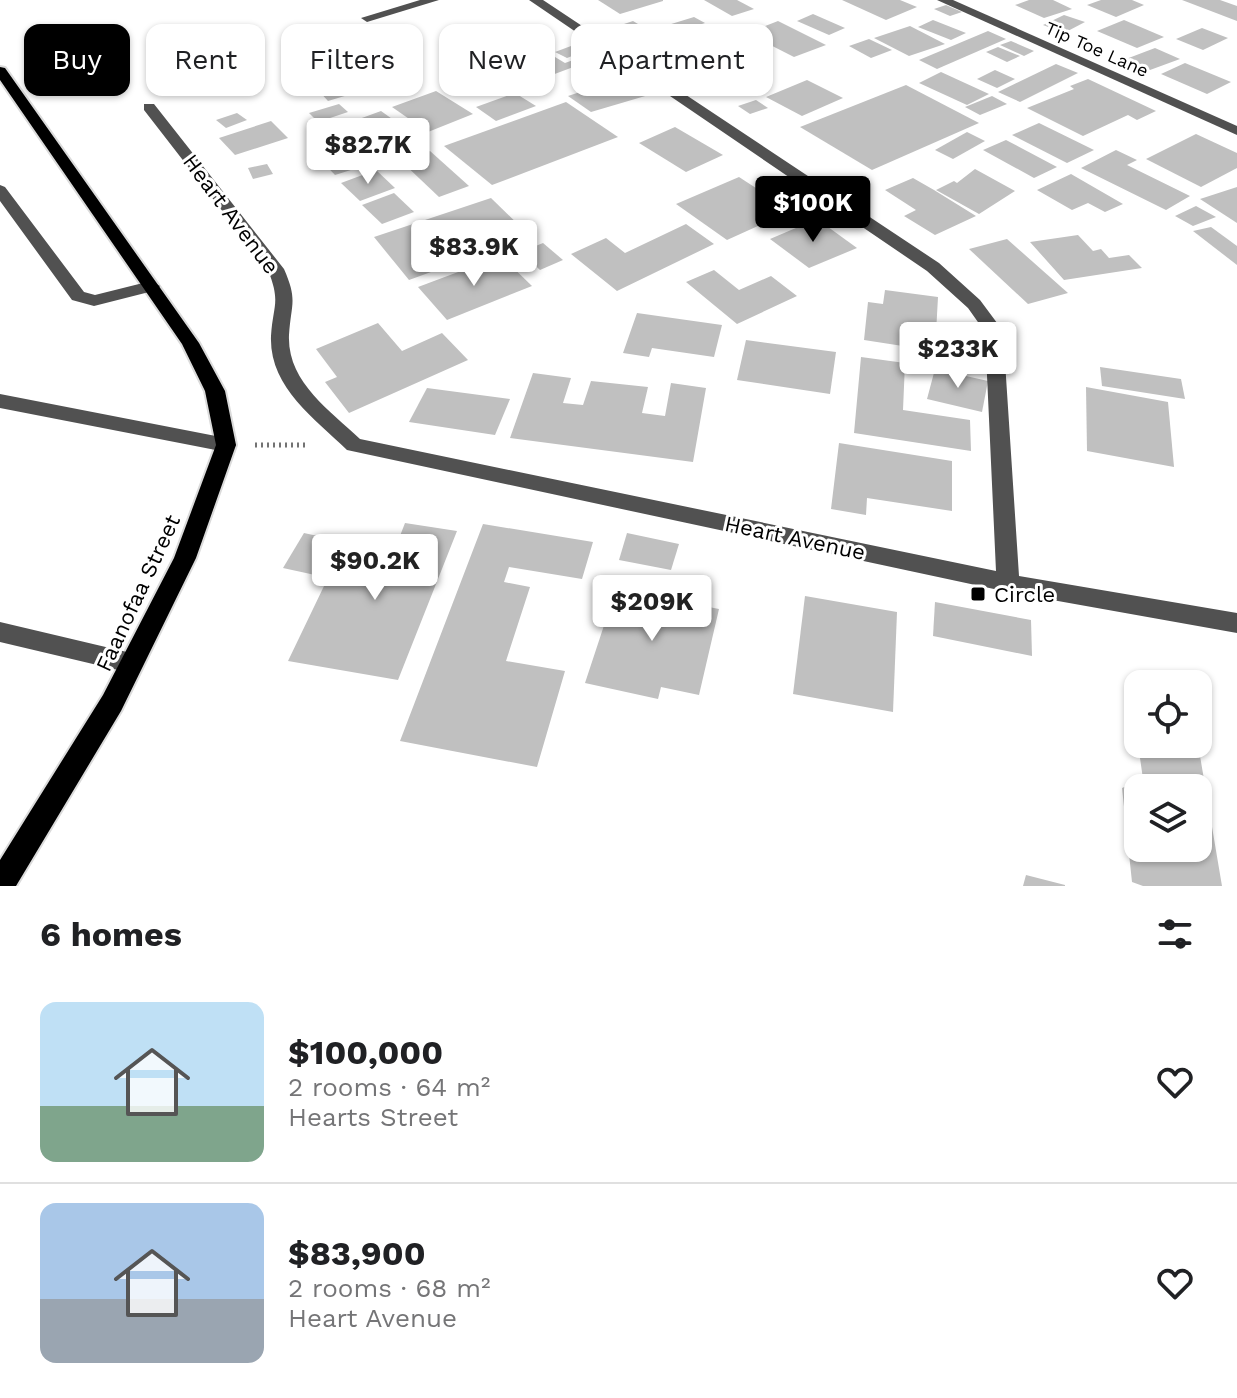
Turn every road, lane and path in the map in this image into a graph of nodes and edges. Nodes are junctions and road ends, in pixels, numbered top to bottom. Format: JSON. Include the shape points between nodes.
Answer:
{"nodes":[{"id":1,"x":433,"y":0,"type":"edge"},
{"id":2,"x":535,"y":0,"type":"edge"},
{"id":3,"x":943,"y":0,"type":"edge"},
{"id":4,"x":367,"y":18,"type":"dead end"},
{"id":5,"x":0,"y":71,"type":"edge"},
{"id":6,"x":149,"y":107,"type":"dead end"},
{"id":7,"x":1237,"y":131,"type":"edge"},
{"id":8,"x":0,"y":190,"type":"edge"},
{"id":9,"x":151,"y":286,"type":"junction"},
{"id":10,"x":0,"y":401,"type":"edge"},
{"id":11,"x":226,"y":445,"type":"junction"},
{"id":12,"x":354,"y":445,"type":"junction"},
{"id":13,"x":1008,"y":583,"type":"junction"},
{"id":14,"x":1237,"y":623,"type":"edge"},
{"id":15,"x":0,"y":632,"type":"edge"},
{"id":16,"x":131,"y":663,"type":"junction"},
{"id":17,"x":0,"y":886,"type":"edge"}],
"edges":[{"from":1,"to":4,"type":"street"},
{"from":2,"to":13,"type":"street","via":[[933,267],[974,304],[994,331]]},
{"from":3,"to":7,"type":"street","name":"Tip Toe Lane"},
{"from":5,"to":9,"type":"main road"},
{"from":6,"to":12,"type":"street","name":"Heart Avenue","via":[[276,269],[286,293],[280,339],[291,384]]},
{"from":8,"to":9,"type":"street","via":[[78,296],[94,301]]},
{"from":9,"to":11,"type":"main road","via":[[215,391]]},
{"from":10,"to":11,"type":"street"},
{"from":11,"to":12,"type":"path"},
{"from":11,"to":16,"type":"main road","name":"Faanofaa Street","via":[[185,558]]},
{"from":12,"to":13,"type":"street","name":"Heart Avenue"},
{"from":13,"to":14,"type":"street","name":"Heart Avenue"},
{"from":15,"to":16,"type":"street"},
{"from":16,"to":17,"type":"main road","name":"Faanofaa Street"}]}
